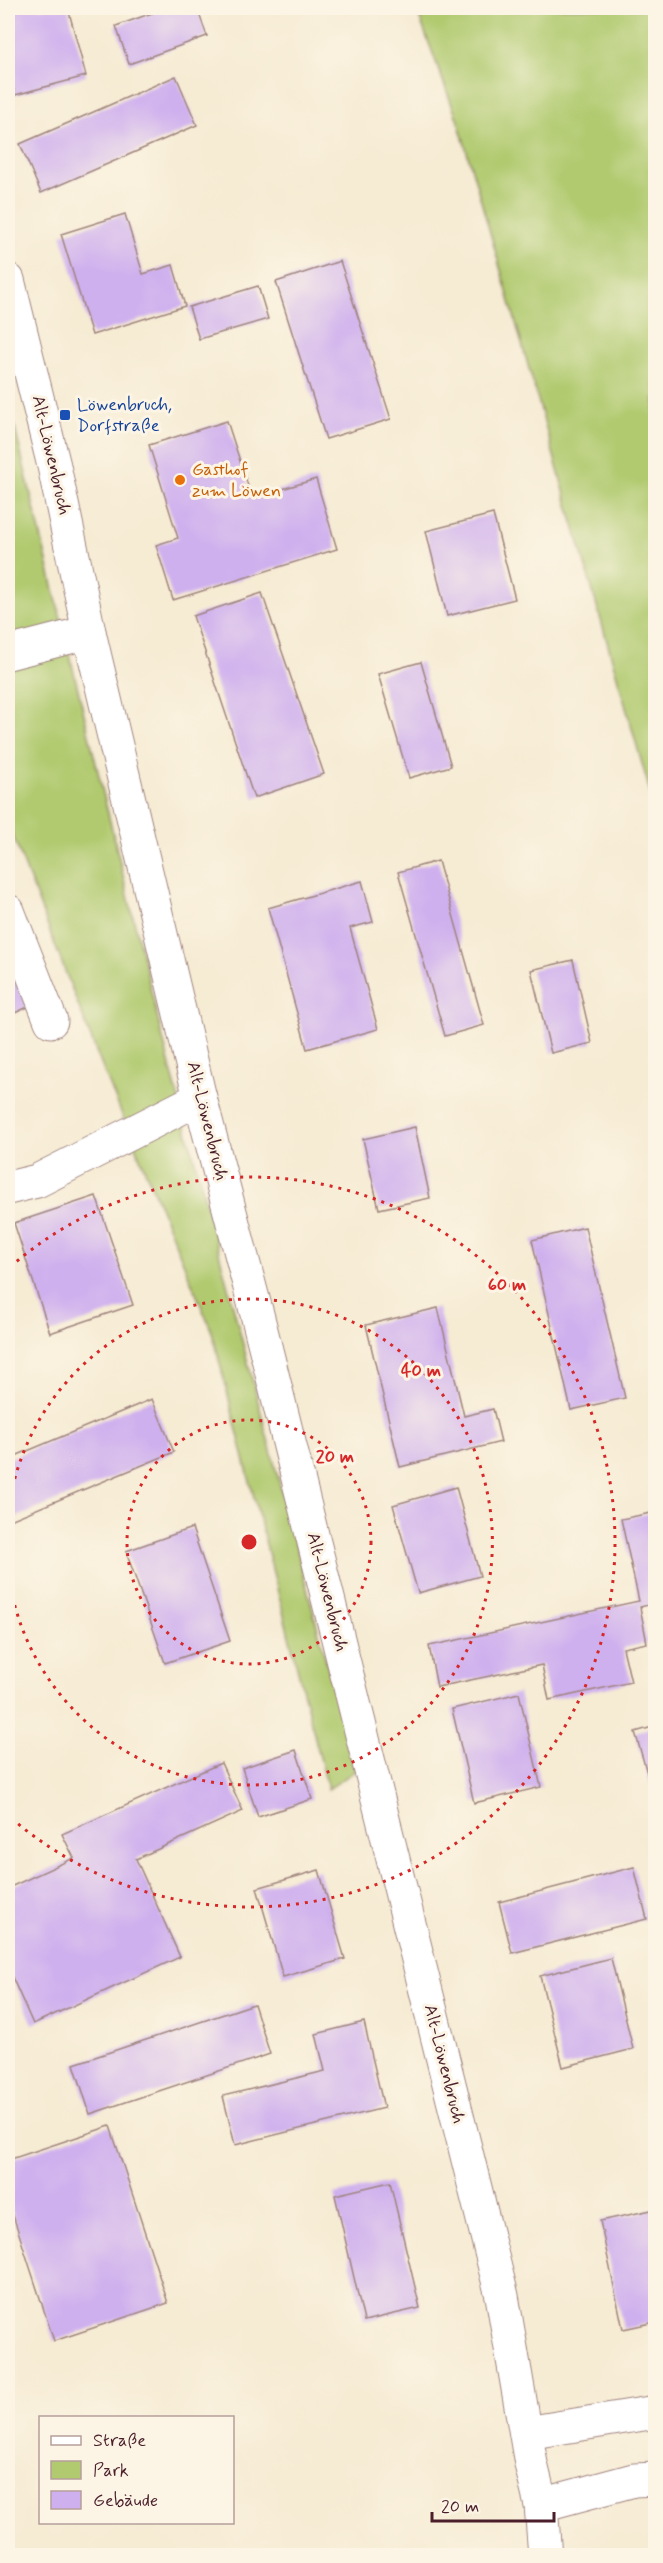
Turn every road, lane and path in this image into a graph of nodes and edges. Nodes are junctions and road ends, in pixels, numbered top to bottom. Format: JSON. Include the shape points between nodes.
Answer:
{"nodes":[{"id":1,"x":9,"y":294,"type":"edge"},
{"id":2,"x":89,"y":632,"type":"junction"},
{"id":3,"x":8,"y":652,"type":"edge"},
{"id":4,"x":8,"y":911,"type":"edge"},
{"id":5,"x":51,"y":1021,"type":"dead end"},
{"id":6,"x":200,"y":1098,"type":"junction"},
{"id":7,"x":8,"y":1188,"type":"edge"},
{"id":8,"x":656,"y":2412,"type":"edge"},
{"id":9,"x":526,"y":2433,"type":"junction"},
{"id":10,"x":656,"y":2478,"type":"edge"},
{"id":11,"x":541,"y":2505,"type":"junction"},
{"id":12,"x":546,"y":2556,"type":"edge"}],
"edges":[{"from":1,"to":2,"type":"street","name":"Alt-Löwenbruch","via":[[54,466]]},
{"from":2,"to":3,"type":"street"},
{"from":2,"to":6,"type":"street","name":"Alt-Löwenbruch"},
{"from":4,"to":5,"type":"street"},
{"from":6,"to":7,"type":"street","via":[[37,1180]]},
{"from":6,"to":9,"type":"street","name":"Alt-Löwenbruch","via":[[499,2284]]},
{"from":8,"to":9,"type":"street"},
{"from":9,"to":11,"type":"street","name":"Alt-Löwenbruch"},
{"from":10,"to":11,"type":"street","via":[[634,2480]]},
{"from":11,"to":12,"type":"street","name":"Alt-Löwenbruch"}]}
